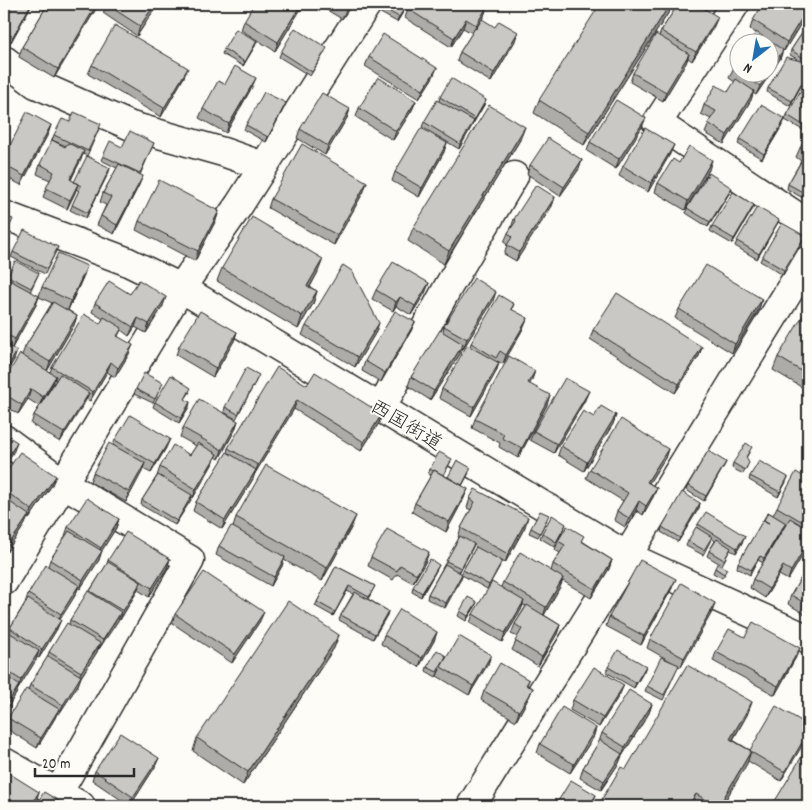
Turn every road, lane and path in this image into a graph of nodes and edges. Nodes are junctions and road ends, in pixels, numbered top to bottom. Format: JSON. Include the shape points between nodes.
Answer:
{"nodes":[{"id":1,"x":367,"y":4,"type":"edge"},
{"id":2,"x":736,"y":4,"type":"edge"},
{"id":3,"x":4,"y":60,"type":"edge"},
{"id":4,"x":263,"y":166,"type":"junction"},
{"id":5,"x":514,"y":176,"type":"dead end"},
{"id":6,"x":4,"y":215,"type":"edge"},
{"id":7,"x":808,"y":224,"type":"edge"},
{"id":8,"x":808,"y":260,"type":"edge"},
{"id":9,"x":181,"y":288,"type":"junction"},
{"id":10,"x":381,"y":408,"type":"junction"},
{"id":11,"x":4,"y":440,"type":"edge"},
{"id":12,"x":63,"y":483,"type":"junction"},
{"id":13,"x":627,"y":556,"type":"junction"},
{"id":14,"x":4,"y":581,"type":"edge"},
{"id":15,"x":808,"y":639,"type":"edge"},
{"id":16,"x":4,"y":762,"type":"edge"},
{"id":17,"x":69,"y":800,"type":"edge"},
{"id":18,"x":471,"y":806,"type":"edge"}],
"edges":[{"from":1,"to":4,"type":"street"},
{"from":2,"to":7,"type":"street","via":[[657,123]]},
{"from":3,"to":4,"type":"street","via":[[36,84],[131,126]]},
{"from":4,"to":9,"type":"street"},
{"from":5,"to":10,"type":"street"},
{"from":6,"to":9,"type":"street","name":"西国街道","via":[[126,261]]},
{"from":8,"to":13,"type":"street"},
{"from":9,"to":10,"type":"street","name":"西国街道"},
{"from":9,"to":12,"type":"street"},
{"from":10,"to":13,"type":"street","name":"西国街道"},
{"from":11,"to":12,"type":"street"},
{"from":12,"to":14,"type":"street"},
{"from":12,"to":17,"type":"street","via":[[190,560]]},
{"from":13,"to":15,"type":"street","name":"西国街道"},
{"from":13,"to":18,"type":"street"},
{"from":16,"to":17,"type":"street"}]}
